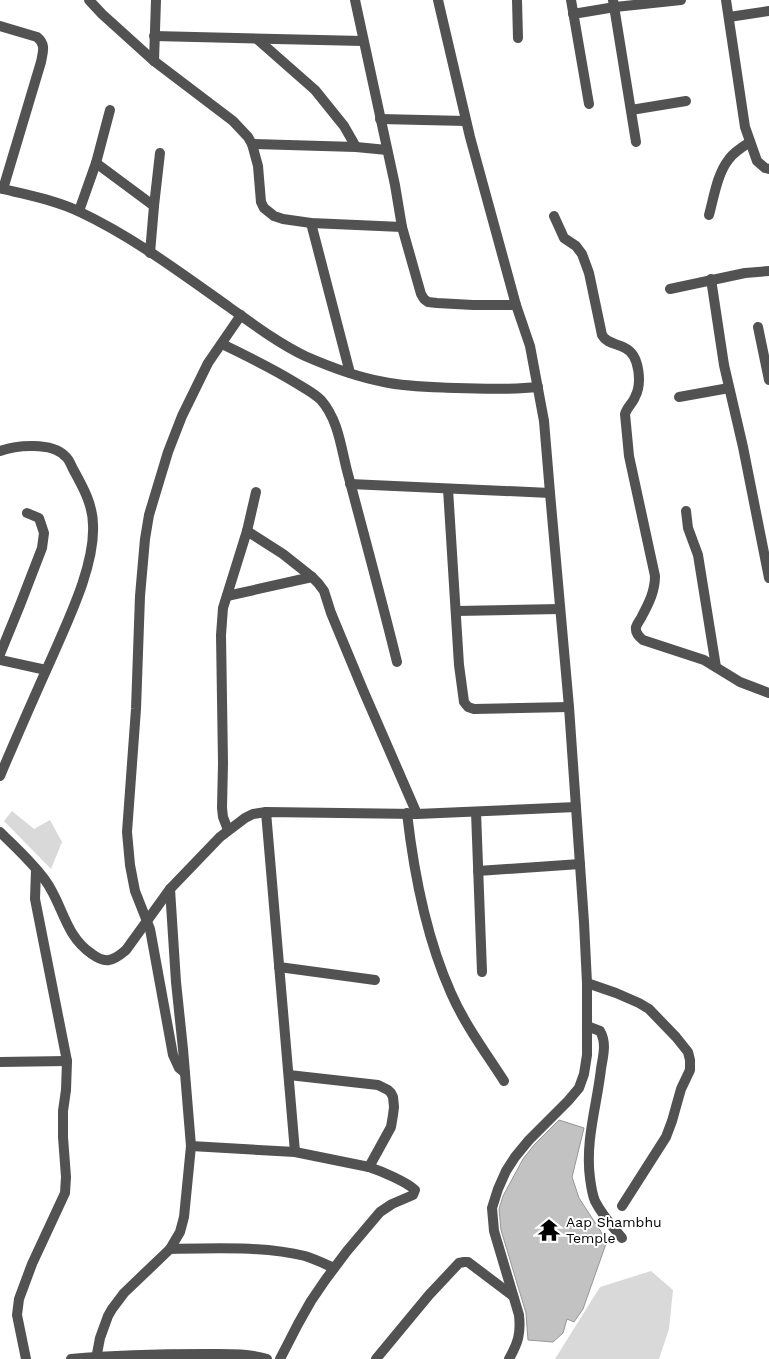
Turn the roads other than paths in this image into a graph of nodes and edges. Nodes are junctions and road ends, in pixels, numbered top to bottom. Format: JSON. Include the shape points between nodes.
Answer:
{"nodes":[{"id":1,"x":89,"y":0,"type":"edge"},
{"id":2,"x":156,"y":0,"type":"edge"},
{"id":3,"x":354,"y":0,"type":"edge"},
{"id":4,"x":438,"y":0,"type":"edge"},
{"id":5,"x":517,"y":0,"type":"edge"},
{"id":6,"x":570,"y":0,"type":"edge"},
{"id":7,"x":681,"y":0,"type":"edge"},
{"id":8,"x":726,"y":0,"type":"edge"},
{"id":9,"x":614,"y":4,"type":"edge"},
{"id":10,"x":769,"y":11,"type":"edge"},
{"id":11,"x":573,"y":14,"type":"junction"},
{"id":12,"x":728,"y":17,"type":"junction"},
{"id":13,"x":0,"y":26,"type":"edge"},
{"id":14,"x":154,"y":36,"type":"junction"},
{"id":15,"x":518,"y":38,"type":"dead end"},
{"id":16,"x":257,"y":39,"type":"junction"},
{"id":17,"x":363,"y":41,"type":"junction"},
{"id":18,"x":154,"y":61,"type":"junction"},
{"id":19,"x":686,"y":101,"type":"dead end"},
{"id":20,"x":589,"y":104,"type":"dead end"},
{"id":21,"x":110,"y":110,"type":"dead end"},
{"id":22,"x":631,"y":110,"type":"junction"},
{"id":23,"x":380,"y":119,"type":"junction"},
{"id":24,"x":466,"y":121,"type":"junction"},
{"id":25,"x":636,"y":142,"type":"dead end"},
{"id":26,"x":750,"y":142,"type":"junction"},
{"id":27,"x":252,"y":144,"type":"junction"},
{"id":28,"x":356,"y":147,"type":"junction"},
{"id":29,"x":386,"y":150,"type":"junction"},
{"id":30,"x":160,"y":153,"type":"dead end"},
{"id":31,"x":96,"y":163,"type":"junction"},
{"id":32,"x":769,"y":169,"type":"edge"},
{"id":33,"x":2,"y":188,"type":"edge"},
{"id":34,"x":154,"y":206,"type":"junction"},
{"id":35,"x":79,"y":211,"type":"junction"},
{"id":36,"x":709,"y":215,"type":"dead end"},
{"id":37,"x":554,"y":216,"type":"dead end"},
{"id":38,"x":311,"y":223,"type":"junction"},
{"id":39,"x":402,"y":227,"type":"junction"},
{"id":40,"x":150,"y":253,"type":"junction"},
{"id":41,"x":769,"y":271,"type":"edge"},
{"id":42,"x":711,"y":280,"type":"junction"},
{"id":43,"x":670,"y":289,"type":"dead end"},
{"id":44,"x":516,"y":305,"type":"junction"},
{"id":45,"x":241,"y":315,"type":"junction"},
{"id":46,"x":758,"y":327,"type":"dead end"},
{"id":47,"x":222,"y":344,"type":"junction"},
{"id":48,"x":350,"y":373,"type":"junction"},
{"id":49,"x":769,"y":380,"type":"edge"},
{"id":50,"x":538,"y":387,"type":"junction"},
{"id":51,"x":729,"y":388,"type":"junction"},
{"id":52,"x":679,"y":397,"type":"dead end"},
{"id":53,"x":0,"y":451,"type":"edge"},
{"id":54,"x":350,"y":484,"type":"junction"},
{"id":55,"x":448,"y":489,"type":"junction"},
{"id":56,"x":256,"y":492,"type":"dead end"},
{"id":57,"x":550,"y":493,"type":"junction"},
{"id":58,"x":686,"y":511,"type":"dead end"},
{"id":59,"x":27,"y":513,"type":"dead end"},
{"id":60,"x":247,"y":531,"type":"junction"},
{"id":61,"x":312,"y":577,"type":"junction"},
{"id":62,"x":769,"y":578,"type":"edge"},
{"id":63,"x":227,"y":596,"type":"junction"},
{"id":64,"x":560,"y":609,"type":"junction"},
{"id":65,"x":456,"y":611,"type":"junction"},
{"id":66,"x":0,"y":654,"type":"edge"},
{"id":67,"x":0,"y":660,"type":"edge"},
{"id":68,"x":397,"y":662,"type":"dead end"},
{"id":69,"x":716,"y":667,"type":"junction"},
{"id":70,"x":46,"y":670,"type":"junction"},
{"id":71,"x":769,"y":693,"type":"edge"},
{"id":72,"x":569,"y":707,"type":"junction"},
{"id":73,"x":0,"y":776,"type":"edge"},
{"id":74,"x":576,"y":807,"type":"junction"},
{"id":75,"x":266,"y":812,"type":"junction"},
{"id":76,"x":476,"y":812,"type":"junction"},
{"id":77,"x":412,"y":814,"type":"junction"},
{"id":78,"x":228,"y":830,"type":"junction"},
{"id":79,"x":0,"y":832,"type":"edge"},
{"id":80,"x":580,"y":864,"type":"junction"},
{"id":81,"x":36,"y":870,"type":"junction"},
{"id":82,"x":478,"y":871,"type":"junction"},
{"id":83,"x":170,"y":889,"type":"junction"},
{"id":84,"x":146,"y":920,"type":"junction"},
{"id":85,"x":279,"y":967,"type":"junction"},
{"id":86,"x":482,"y":972,"type":"dead end"},
{"id":87,"x":375,"y":980,"type":"dead end"},
{"id":88,"x":587,"y":983,"type":"junction"},
{"id":89,"x":587,"y":1026,"type":"junction"},
{"id":90,"x":67,"y":1061,"type":"junction"},
{"id":91,"x":0,"y":1062,"type":"edge"},
{"id":92,"x":185,"y":1073,"type":"junction"},
{"id":93,"x":289,"y":1075,"type":"junction"},
{"id":94,"x":504,"y":1081,"type":"dead end"},
{"id":95,"x":191,"y":1146,"type":"junction"},
{"id":96,"x":294,"y":1152,"type":"junction"},
{"id":97,"x":369,"y":1167,"type":"junction"},
{"id":98,"x":622,"y":1206,"type":"dead end"},
{"id":99,"x":622,"y":1238,"type":"dead end"},
{"id":100,"x":170,"y":1248,"type":"junction"},
{"id":101,"x":334,"y":1268,"type":"junction"},
{"id":102,"x":513,"y":1296,"type":"junction"},
{"id":103,"x":203,"y":1356,"type":"edge"},
{"id":104,"x":96,"y":1358,"type":"edge"},
{"id":105,"x":26,"y":1359,"type":"edge"},
{"id":106,"x":71,"y":1359,"type":"edge"},
{"id":107,"x":267,"y":1359,"type":"edge"},
{"id":108,"x":280,"y":1359,"type":"edge"},
{"id":109,"x":376,"y":1359,"type":"edge"},
{"id":110,"x":509,"y":1359,"type":"edge"}],
"edges":[{"from":1,"to":18,"type":"street"},
{"from":2,"to":14,"type":"street"},
{"from":3,"to":17,"type":"street"},
{"from":4,"to":24,"type":"street"},
{"from":5,"to":15,"type":"street"},
{"from":6,"to":11,"type":"street"},
{"from":7,"to":9,"type":"street"},
{"from":8,"to":12,"type":"street"},
{"from":9,"to":11,"type":"street"},
{"from":9,"to":22,"type":"street"},
{"from":10,"to":12,"type":"street"},
{"from":11,"to":20,"type":"street"},
{"from":12,"to":26,"type":"street"},
{"from":13,"to":33,"type":"street","via":[[37,38],[43,45],[41,62]]},
{"from":14,"to":16,"type":"street"},
{"from":14,"to":18,"type":"street"},
{"from":16,"to":17,"type":"street"},
{"from":16,"to":28,"type":"street","via":[[314,90],[344,126]]},
{"from":17,"to":23,"type":"street"},
{"from":18,"to":27,"type":"street","via":[[233,121]]},
{"from":19,"to":22,"type":"street"},
{"from":21,"to":31,"type":"street"},
{"from":22,"to":25,"type":"street"},
{"from":23,"to":24,"type":"street"},
{"from":23,"to":29,"type":"street"},
{"from":24,"to":44,"type":"street"},
{"from":26,"to":32,"type":"street","via":[[757,161]]},
{"from":26,"to":36,"type":"street","via":[[725,165]]},
{"from":27,"to":28,"type":"street"},
{"from":27,"to":38,"type":"street","via":[[264,208],[283,219]]},
{"from":28,"to":29,"type":"street"},
{"from":29,"to":39,"type":"street"},
{"from":30,"to":34,"type":"street"},
{"from":31,"to":34,"type":"street"},
{"from":31,"to":35,"type":"street"},
{"from":33,"to":35,"type":"street"},
{"from":34,"to":40,"type":"street"},
{"from":35,"to":40,"type":"street"},
{"from":37,"to":69,"type":"street","via":[[564,238],[582,254],[602,335],[606,340],[627,348],[637,361],[638,391],[625,414],[629,456],[655,583],[651,599],[636,627],[637,633],[644,640]]},
{"from":38,"to":39,"type":"street"},
{"from":38,"to":48,"type":"street"},
{"from":39,"to":44,"type":"street","via":[[421,294],[428,302]]},
{"from":40,"to":45,"type":"street"},
{"from":41,"to":42,"type":"street","via":[[745,272]]},
{"from":42,"to":43,"type":"street"},
{"from":42,"to":51,"type":"street"},
{"from":44,"to":50,"type":"street","via":[[530,346]]},
{"from":45,"to":47,"type":"street"},
{"from":45,"to":48,"type":"street","via":[[291,349]]},
{"from":46,"to":49,"type":"street"},
{"from":47,"to":54,"type":"street","via":[[320,399],[334,421]]},
{"from":47,"to":84,"type":"street","via":[[203,373],[182,416],[154,498],[145,539],[127,832],[133,882]]},
{"from":48,"to":50,"type":"street","via":[[385,383],[424,387],[511,390]]},
{"from":50,"to":57,"type":"street"},
{"from":51,"to":52,"type":"street"},
{"from":51,"to":62,"type":"street"},
{"from":53,"to":70,"type":"street","via":[[27,446],[57,450],[65,455],[88,500],[93,518],[87,569]]},
{"from":54,"to":55,"type":"street"},
{"from":54,"to":68,"type":"street"},
{"from":55,"to":57,"type":"street"},
{"from":55,"to":65,"type":"street"},
{"from":56,"to":60,"type":"street"},
{"from":57,"to":64,"type":"street"},
{"from":58,"to":69,"type":"street","via":[[688,528],[698,555]]},
{"from":59,"to":66,"type":"street","via":[[39,518],[42,525],[42,548]]},
{"from":60,"to":61,"type":"street"},
{"from":60,"to":63,"type":"street"},
{"from":61,"to":63,"type":"street"},
{"from":61,"to":77,"type":"street","via":[[324,591]]},
{"from":63,"to":78,"type":"street","via":[[223,608],[221,670],[222,808]]},
{"from":64,"to":65,"type":"street"},
{"from":64,"to":72,"type":"street"},
{"from":65,"to":72,"type":"street","via":[[462,696],[468,707]]},
{"from":67,"to":70,"type":"street"},
{"from":69,"to":71,"type":"street","via":[[740,682]]},
{"from":70,"to":73,"type":"street"},
{"from":72,"to":74,"type":"street"},
{"from":74,"to":76,"type":"street"},
{"from":74,"to":80,"type":"street"},
{"from":75,"to":77,"type":"street"},
{"from":75,"to":78,"type":"street","via":[[253,814]]},
{"from":75,"to":85,"type":"street"},
{"from":76,"to":77,"type":"street"},
{"from":76,"to":82,"type":"street"},
{"from":77,"to":94,"type":"street","via":[[411,854],[437,956],[451,994],[469,1028]]},
{"from":78,"to":83,"type":"street"},
{"from":79,"to":81,"type":"street"},
{"from":80,"to":82,"type":"street"},
{"from":80,"to":88,"type":"street"},
{"from":81,"to":84,"type":"street","via":[[50,888],[76,941],[95,956],[110,960],[118,956],[126,950]]},
{"from":81,"to":90,"type":"street","via":[[34,899]]},
{"from":82,"to":86,"type":"street"},
{"from":83,"to":84,"type":"street"},
{"from":83,"to":92,"type":"street"},
{"from":84,"to":92,"type":"street","via":[[173,1055]]},
{"from":85,"to":87,"type":"street"},
{"from":85,"to":93,"type":"street"},
{"from":88,"to":89,"type":"street"},
{"from":88,"to":98,"type":"street","via":[[649,1009],[676,1037],[690,1060],[690,1070],[666,1137]]},
{"from":89,"to":99,"type":"street","via":[[600,1031],[604,1042],[588,1146],[592,1192],[604,1216]]},
{"from":89,"to":102,"type":"street","via":[[587,1056],[579,1088],[515,1157],[492,1208],[494,1231]]},
{"from":90,"to":91,"type":"street"},
{"from":90,"to":105,"type":"street","via":[[63,1112],[65,1193],[19,1299],[17,1315]]},
{"from":92,"to":95,"type":"street"},
{"from":93,"to":96,"type":"street"},
{"from":93,"to":97,"type":"street","via":[[378,1085],[388,1090],[394,1107],[391,1127]]},
{"from":95,"to":96,"type":"street"},
{"from":95,"to":100,"type":"street","via":[[184,1217],[180,1232]]},
{"from":96,"to":97,"type":"street"},
{"from":97,"to":101,"type":"street","via":[[410,1185],[415,1192],[380,1212]]},
{"from":100,"to":101,"type":"street","via":[[284,1252]]},
{"from":100,"to":104,"type":"street","via":[[112,1309],[101,1333]]},
{"from":101,"to":108,"type":"street"},
{"from":102,"to":109,"type":"street","via":[[468,1262],[459,1263]]},
{"from":102,"to":110,"type":"street","via":[[521,1328],[516,1348]]},
{"from":103,"to":104,"type":"street","via":[[164,1354]]},
{"from":103,"to":107,"type":"street","via":[[233,1354]]},
{"from":104,"to":106,"type":"street"}]}
